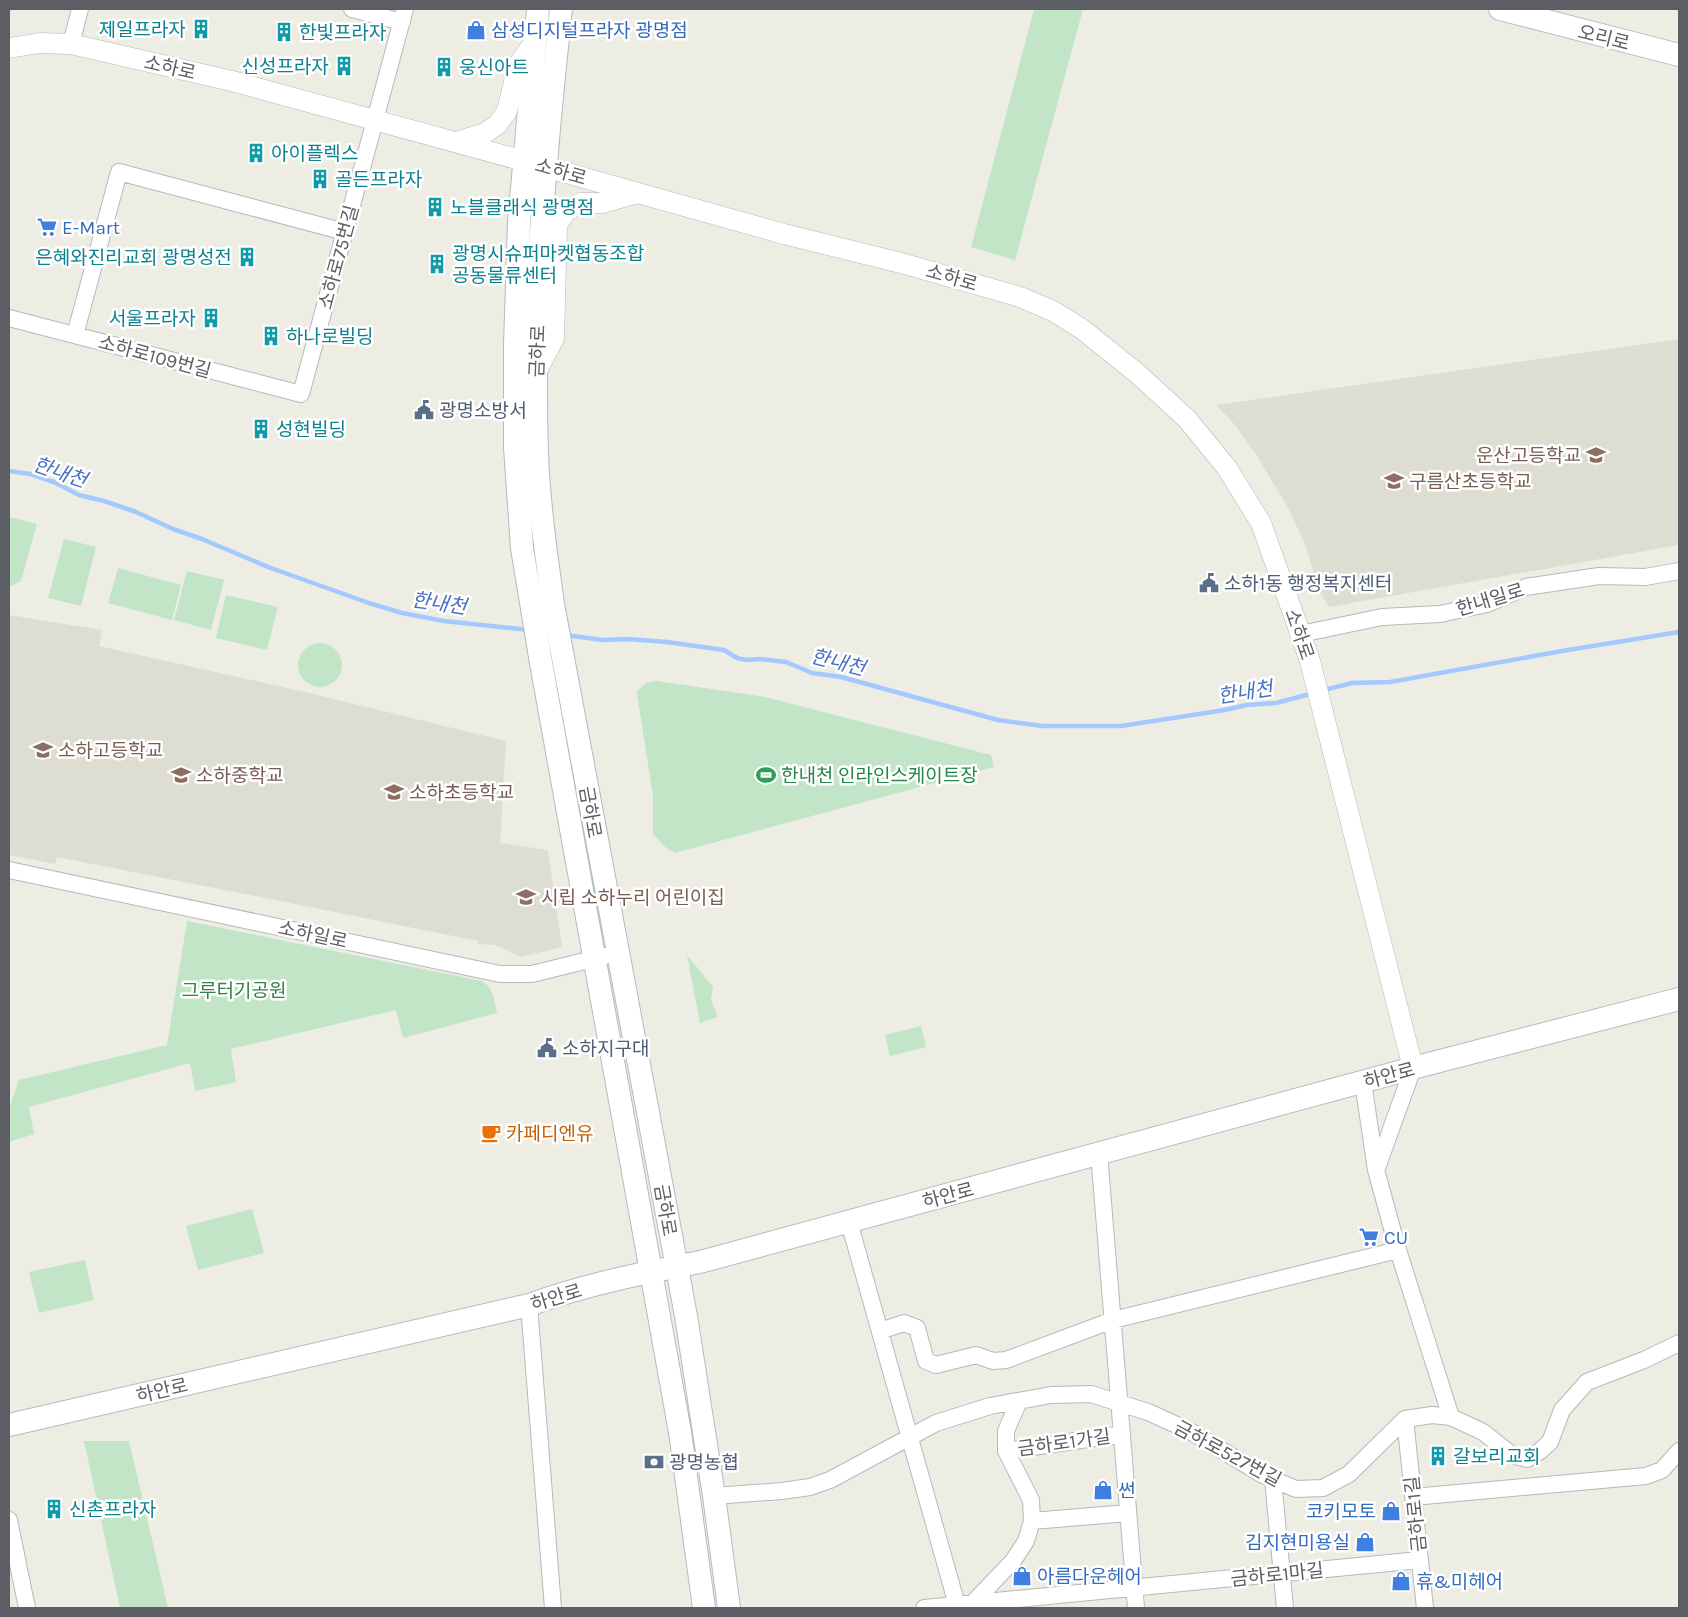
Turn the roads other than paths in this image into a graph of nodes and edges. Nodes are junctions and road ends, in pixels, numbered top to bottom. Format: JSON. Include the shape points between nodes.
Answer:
{"nodes":[{"id":1,"x":80,"y":9,"type":"edge"},
{"id":2,"x":352,"y":9,"type":"edge"},
{"id":3,"x":538,"y":9,"type":"edge"},
{"id":4,"x":561,"y":9,"type":"edge"},
{"id":5,"x":1500,"y":9,"type":"edge"},
{"id":6,"x":404,"y":15,"type":"edge"},
{"id":7,"x":535,"y":41,"type":"junction"},
{"id":8,"x":71,"y":44,"type":"junction"},
{"id":9,"x":9,"y":48,"type":"edge"},
{"id":10,"x":1679,"y":56,"type":"edge"},
{"id":11,"x":375,"y":119,"type":"junction"},
{"id":12,"x":456,"y":142,"type":"junction"},
{"id":13,"x":524,"y":160,"type":"junction"},
{"id":14,"x":546,"y":166,"type":"junction"},
{"id":15,"x":638,"y":193,"type":"junction"},
{"id":16,"x":345,"y":232,"type":"junction"},
{"id":17,"x":9,"y":318,"type":"edge"},
{"id":18,"x":75,"y":335,"type":"junction"},
{"id":19,"x":537,"y":371,"type":"junction"},
{"id":20,"x":301,"y":394,"type":"joint"},
{"id":21,"x":1679,"y":571,"type":"edge"},
{"id":22,"x":1301,"y":634,"type":"junction"},
{"id":23,"x":9,"y":870,"type":"edge"},
{"id":24,"x":617,"y":953,"type":"junction"},
{"id":25,"x":595,"y":959,"type":"junction"},
{"id":26,"x":1679,"y":999,"type":"edge"},
{"id":27,"x":1413,"y":1068,"type":"junction"},
{"id":28,"x":1363,"y":1082,"type":"junction"},
{"id":29,"x":1099,"y":1153,"type":"junction"},
{"id":30,"x":1376,"y":1170,"type":"junction"},
{"id":31,"x":849,"y":1222,"type":"junction"},
{"id":32,"x":1398,"y":1250,"type":"junction"},
{"id":33,"x":676,"y":1267,"type":"junction"},
{"id":34,"x":651,"y":1272,"type":"junction"},
{"id":35,"x":529,"y":1305,"type":"junction"},
{"id":36,"x":1113,"y":1320,"type":"junction"},
{"id":37,"x":880,"y":1331,"type":"junction"},
{"id":38,"x":1679,"y":1343,"type":"edge"},
{"id":39,"x":1019,"y":1401,"type":"junction"},
{"id":40,"x":1119,"y":1402,"type":"junction"},
{"id":41,"x":1451,"y":1417,"type":"junction"},
{"id":42,"x":1405,"y":1419,"type":"junction"},
{"id":43,"x":9,"y":1425,"type":"edge"},
{"id":44,"x":1122,"y":1434,"type":"junction"},
{"id":45,"x":910,"y":1436,"type":"junction"},
{"id":46,"x":1679,"y":1450,"type":"edge"},
{"id":47,"x":1006,"y":1451,"type":"junction"},
{"id":48,"x":1273,"y":1479,"type":"junction"},
{"id":49,"x":714,"y":1496,"type":"junction"},
{"id":50,"x":1413,"y":1497,"type":"junction"},
{"id":51,"x":1128,"y":1513,"type":"junction"},
{"id":52,"x":9,"y":1520,"type":"edge"},
{"id":53,"x":1032,"y":1521,"type":"junction"},
{"id":54,"x":1420,"y":1560,"type":"junction"},
{"id":55,"x":1282,"y":1574,"type":"junction"},
{"id":56,"x":1134,"y":1588,"type":"junction"},
{"id":57,"x":991,"y":1605,"type":"edge"},
{"id":58,"x":965,"y":1606,"type":"edge"},
{"id":59,"x":27,"y":1608,"type":"edge"},
{"id":60,"x":552,"y":1608,"type":"edge"},
{"id":61,"x":704,"y":1608,"type":"edge"},
{"id":62,"x":729,"y":1608,"type":"edge"},
{"id":63,"x":924,"y":1608,"type":"edge"},
{"id":64,"x":1136,"y":1608,"type":"edge"},
{"id":65,"x":1285,"y":1608,"type":"edge"},
{"id":66,"x":1425,"y":1608,"type":"edge"}],
"edges":[{"from":1,"to":8,"type":"street"},
{"from":2,"to":6,"type":"street"},
{"from":3,"to":7,"type":"main road","name":"금하로"},
{"from":4,"to":14,"type":"main road","name":"금하로"},
{"from":5,"to":10,"type":"main road","name":"오리로"},
{"from":6,"to":11,"type":"street","name":"소하로75번길"},
{"from":7,"to":12,"type":"street","via":[[518,65],[507,111],[497,125]]},
{"from":7,"to":13,"type":"main road","name":"금하로"},
{"from":8,"to":9,"type":"street","name":"소하로","via":[[40,43]]},
{"from":8,"to":11,"type":"street","name":"소하로","via":[[232,81]]},
{"from":11,"to":12,"type":"street","name":"소하로"},
{"from":11,"to":16,"type":"street","name":"소하로75번길"},
{"from":12,"to":13,"type":"street","name":"소하로"},
{"from":13,"to":14,"type":"street","name":"소하로"},
{"from":13,"to":25,"type":"main road","name":"금하로","via":[[515,346],[515,447],[522,548]]},
{"from":14,"to":15,"type":"street","name":"소하로"},
{"from":14,"to":19,"type":"main road","name":"금하로"},
{"from":15,"to":19,"type":"street","via":[[602,203],[580,203],[566,211],[557,225],[554,338]]},
{"from":15,"to":22,"type":"street","name":"소하로","via":[[1020,297],[1053,311],[1082,329],[1187,419],[1227,468],[1261,522]]},
{"from":16,"to":18,"type":"street","via":[[119,172]]},
{"from":16,"to":20,"type":"street","name":"소하로75번길"},
{"from":17,"to":18,"type":"street","name":"소하로109번길"},
{"from":18,"to":20,"type":"street","name":"소하로109번길"},
{"from":19,"to":24,"type":"main road","name":"금하로","via":[[537,455],[553,604]]},
{"from":21,"to":22,"type":"street","name":"한내일로","via":[[1644,577],[1599,576],[1526,587],[1486,604],[1440,614],[1382,617]]},
{"from":22,"to":27,"type":"street","name":"소하로","via":[[1328,728]]},
{"from":23,"to":25,"type":"street","name":"소하일로","via":[[500,974],[532,974]]},
{"from":24,"to":25,"type":"street","name":"소하일로"},
{"from":24,"to":33,"type":"main road","name":"금하로"},
{"from":25,"to":34,"type":"main road","name":"금하로"},
{"from":26,"to":27,"type":"main road","name":"하안로"},
{"from":27,"to":28,"type":"main road","name":"하안로"},
{"from":27,"to":30,"type":"street"},
{"from":28,"to":29,"type":"main road","name":"하안로"},
{"from":28,"to":30,"type":"street"},
{"from":29,"to":31,"type":"main road","name":"하안로"},
{"from":29,"to":36,"type":"street"},
{"from":30,"to":32,"type":"street"},
{"from":31,"to":33,"type":"main road","name":"하안로"},
{"from":31,"to":37,"type":"street"},
{"from":32,"to":36,"type":"street"},
{"from":32,"to":41,"type":"street"},
{"from":33,"to":34,"type":"main road","name":"하안로"},
{"from":33,"to":49,"type":"main road","name":"금하로"},
{"from":34,"to":35,"type":"main road","name":"하안로","via":[[560,1294]]},
{"from":34,"to":61,"type":"main road","name":"금하로","via":[[680,1432]]},
{"from":35,"to":43,"type":"main road","name":"하안로"},
{"from":35,"to":60,"type":"street"},
{"from":36,"to":37,"type":"street","via":[[1006,1360],[993,1361],[976,1355],[936,1365],[926,1361],[916,1328],[904,1323]]},
{"from":36,"to":40,"type":"street"},
{"from":37,"to":45,"type":"street"},
{"from":38,"to":41,"type":"street","via":[[1586,1382],[1562,1410],[1550,1442],[1527,1459],[1512,1455],[1483,1432]]},
{"from":39,"to":40,"type":"street","name":"금하로527번길","via":[[1051,1395],[1091,1394]]},
{"from":39,"to":45,"type":"street","name":"금하로527번길","via":[[990,1406]]},
{"from":39,"to":47,"type":"street","name":"금하로1가길","via":[[1006,1431]]},
{"from":40,"to":44,"type":"street"},
{"from":40,"to":48,"type":"street","name":"금하로527번길","via":[[1190,1431]]},
{"from":41,"to":42,"type":"street"},
{"from":42,"to":48,"type":"street","name":"금하로527번길","via":[[1349,1474],[1323,1488],[1296,1489]]},
{"from":42,"to":50,"type":"street","name":"금하로1길"},
{"from":44,"to":47,"type":"street","name":"금하로1가길"},
{"from":44,"to":51,"type":"street"},
{"from":45,"to":49,"type":"street","name":"금하로527번길","via":[[830,1480],[810,1487]]},
{"from":45,"to":58,"type":"street"},
{"from":46,"to":50,"type":"street","via":[[1662,1470],[1646,1476]]},
{"from":47,"to":53,"type":"street","name":"금하로1가길","via":[[1031,1500]]},
{"from":48,"to":55,"type":"street"},
{"from":49,"to":62,"type":"main road","name":"금하로"},
{"from":50,"to":54,"type":"street","name":"금하로1길"},
{"from":51,"to":53,"type":"street"},
{"from":51,"to":56,"type":"street"},
{"from":52,"to":59,"type":"street"},
{"from":53,"to":58,"type":"street","name":"금하로1가길","via":[[1026,1541],[1013,1561]]},
{"from":54,"to":55,"type":"street","name":"금하로1마길"},
{"from":54,"to":66,"type":"street","name":"금하로1길"},
{"from":55,"to":56,"type":"street","name":"금하로1마길"},
{"from":55,"to":65,"type":"street"},
{"from":56,"to":57,"type":"street","name":"금하로1마길"},
{"from":56,"to":64,"type":"street"},
{"from":57,"to":58,"type":"street","name":"금하로1마길"},
{"from":58,"to":63,"type":"street","name":"금하로1마길"}]}
